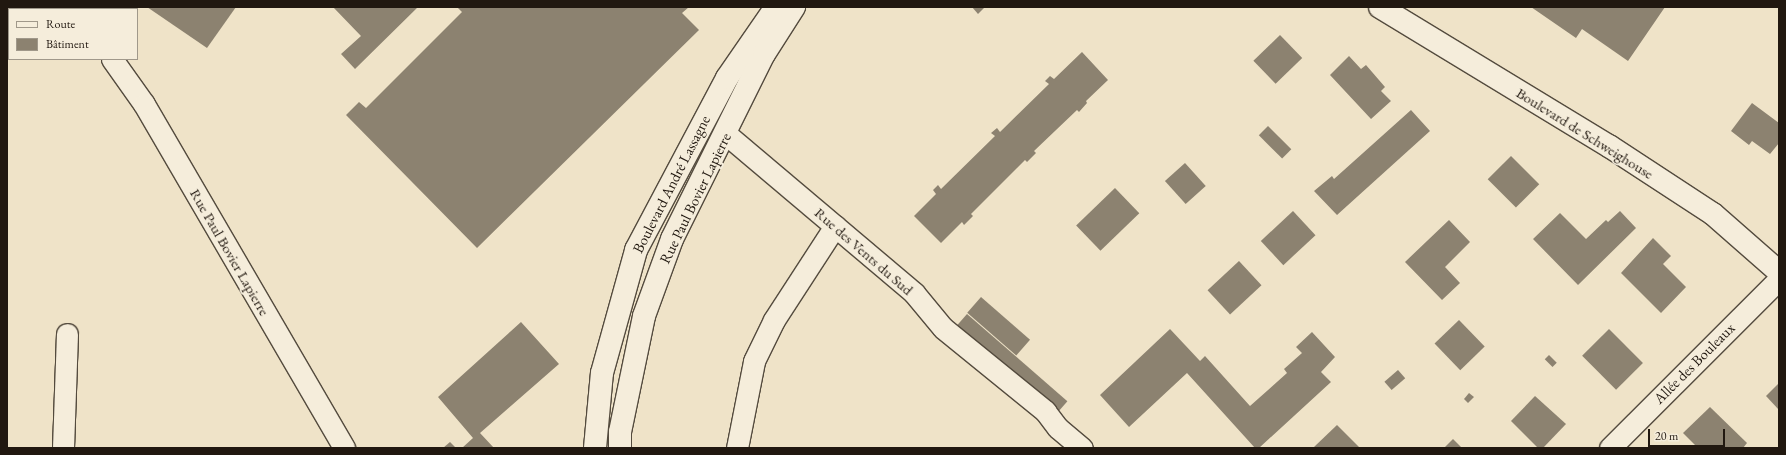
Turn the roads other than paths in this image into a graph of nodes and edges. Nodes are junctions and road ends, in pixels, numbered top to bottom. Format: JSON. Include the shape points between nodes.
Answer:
{"nodes":[{"id":1,"x":776,"y":7,"type":"edge"},
{"id":2,"x":794,"y":7,"type":"edge"},
{"id":3,"x":1380,"y":7,"type":"edge"},
{"id":4,"x":113,"y":60,"type":"edge"},
{"id":5,"x":726,"y":134,"type":"junction"},
{"id":6,"x":835,"y":226,"type":"junction"},
{"id":7,"x":1779,"y":272,"type":"edge"},
{"id":8,"x":1779,"y":279,"type":"edge"},
{"id":9,"x":67,"y":334,"type":"dead end"},
{"id":10,"x":63,"y":448,"type":"edge"},
{"id":11,"x":344,"y":448,"type":"edge"},
{"id":12,"x":595,"y":448,"type":"edge"},
{"id":13,"x":620,"y":448,"type":"edge"},
{"id":14,"x":737,"y":448,"type":"edge"},
{"id":15,"x":1082,"y":448,"type":"edge"},
{"id":16,"x":1610,"y":448,"type":"edge"}],
"edges":[{"from":1,"to":12,"type":"main road","name":"Boulevard André Lassagne","via":[[727,78],[636,250],[602,373]]},
{"from":2,"to":5,"type":"main road","name":"Rue Paul Bovier Lapierre","via":[[764,54]]},
{"from":3,"to":7,"type":"main road","name":"Boulevard de Schweighouse","via":[[1609,146],[1700,206]]},
{"from":4,"to":11,"type":"street","name":"Rue Paul Bovier Lapierre","via":[[144,104]]},
{"from":5,"to":6,"type":"street","name":"Rue des Vents du Sud"},
{"from":5,"to":13,"type":"main road","name":"Rue Paul Bovier Lapierre","via":[[672,239],[644,316],[620,432]]},
{"from":6,"to":14,"type":"street","via":[[774,320],[754,361]]},
{"from":6,"to":15,"type":"street","name":"Rue des Vents du Sud","via":[[914,293],[943,328],[1045,411],[1058,428]]},
{"from":8,"to":16,"type":"street","name":"Allée des Bouleaux"},
{"from":9,"to":10,"type":"street"}]}
